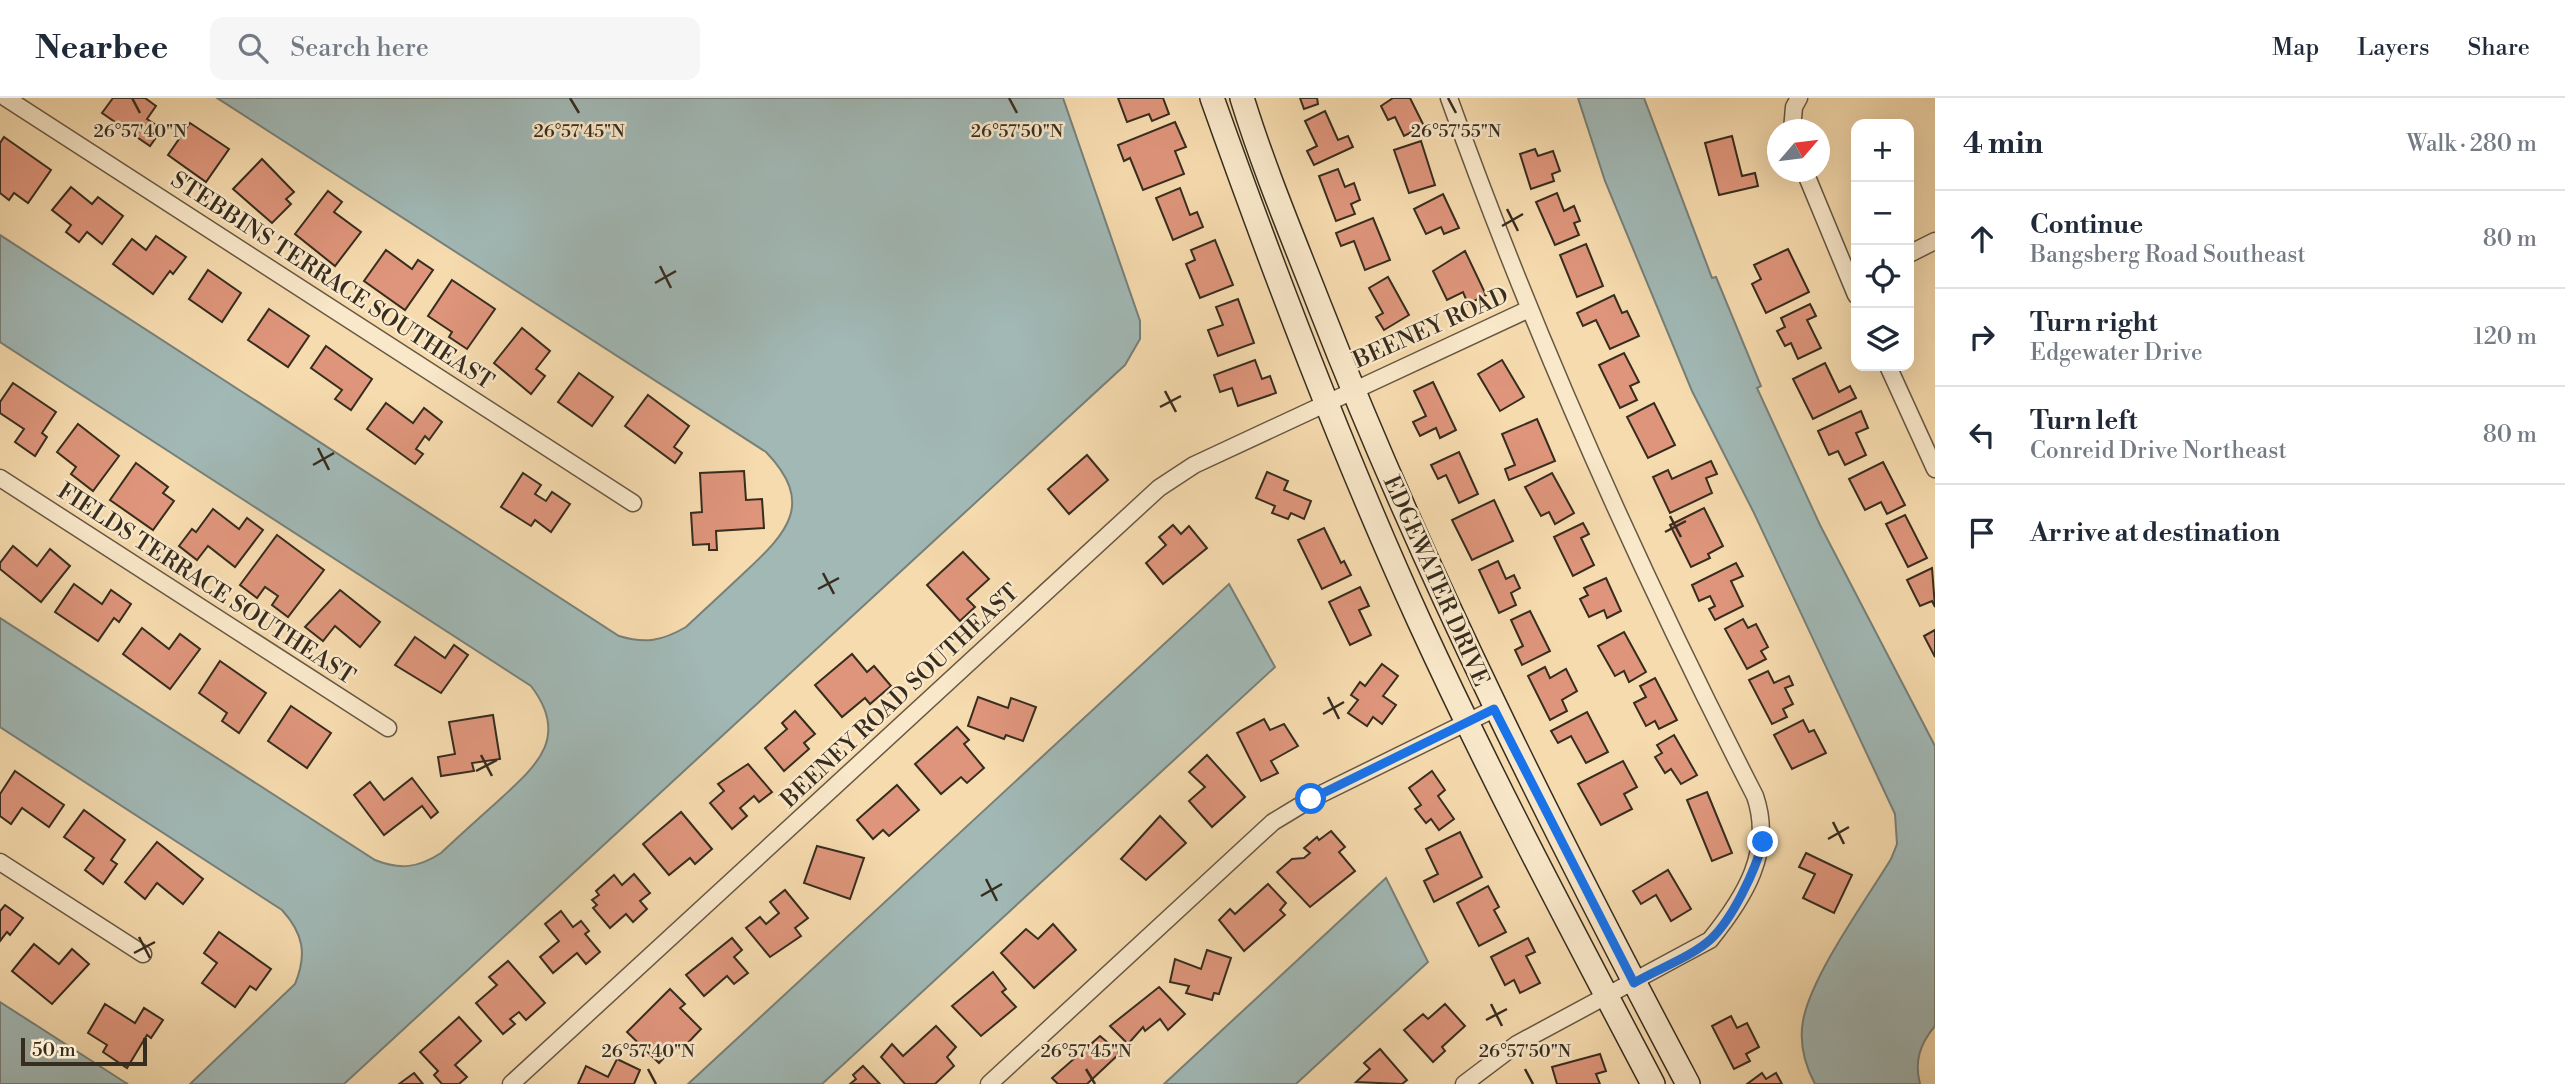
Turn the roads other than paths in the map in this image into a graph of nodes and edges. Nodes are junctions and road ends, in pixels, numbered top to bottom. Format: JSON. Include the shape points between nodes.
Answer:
{"nodes":[{"id":1,"x":6,"y":98,"type":"edge"},
{"id":2,"x":1212,"y":98,"type":"edge"},
{"id":3,"x":1242,"y":98,"type":"edge"},
{"id":4,"x":1449,"y":98,"type":"edge"},
{"id":5,"x":1799,"y":98,"type":"edge"},
{"id":6,"x":1792,"y":119,"type":"edge"},
{"id":7,"x":1809,"y":182,"type":"edge"},
{"id":8,"x":1935,"y":241,"type":"edge"},
{"id":9,"x":1914,"y":252,"type":"edge"},
{"id":10,"x":1851,"y":278,"type":"edge"},
{"id":11,"x":1529,"y":309,"type":"junction"},
{"id":12,"x":1890,"y":371,"type":"edge"},
{"id":13,"x":1352,"y":389,"type":"junction"},
{"id":14,"x":1326,"y":401,"type":"junction"},
{"id":15,"x":1935,"y":469,"type":"edge"},
{"id":16,"x":0,"y":478,"type":"edge"},
{"id":17,"x":632,"y":503,"type":"dead end"},
{"id":18,"x":1494,"y":709,"type":"junction"},
{"id":19,"x":1467,"y":722,"type":"junction"},
{"id":20,"x":388,"y":728,"type":"dead end"},
{"id":21,"x":0,"y":862,"type":"edge"},
{"id":22,"x":143,"y":954,"type":"dead end"},
{"id":23,"x":1634,"y":983,"type":"junction"},
{"id":24,"x":1607,"y":997,"type":"junction"},
{"id":25,"x":512,"y":1084,"type":"edge"},
{"id":26,"x":989,"y":1084,"type":"edge"},
{"id":27,"x":1464,"y":1084,"type":"edge"},
{"id":28,"x":1653,"y":1084,"type":"edge"},
{"id":29,"x":1688,"y":1084,"type":"edge"}],
"edges":[{"from":1,"to":17,"type":"street","name":"STEBBINS TERRACE SOUTHEAST"},
{"from":2,"to":14,"type":"street","name":"EDGEWATER DRIVE"},
{"from":3,"to":13,"type":"street","name":"EDGEWATER DRIVE"},
{"from":4,"to":11,"type":"street"},
{"from":5,"to":6,"type":"street"},
{"from":7,"to":10,"type":"street"},
{"from":8,"to":9,"type":"street"},
{"from":11,"to":13,"type":"street","name":"BEENEY ROAD"},
{"from":11,"to":23,"type":"street","via":[[1625,531],[1762,818],[1763,842],[1757,863],[1725,922],[1710,940]]},
{"from":12,"to":15,"type":"street"},
{"from":13,"to":14,"type":"street","name":"BEENEY ROAD SOUTHEAST"},
{"from":13,"to":18,"type":"street","name":"EDGEWATER DRIVE"},
{"from":14,"to":19,"type":"street","name":"EDGEWATER DRIVE","via":[[1387,549]]},
{"from":14,"to":25,"type":"street","name":"BEENEY ROAD SOUTHEAST","via":[[1194,465],[1159,488]]},
{"from":16,"to":20,"type":"street","name":"FIELDS TERRACE SOUTHEAST"},
{"from":18,"to":19,"type":"street"},
{"from":18,"to":23,"type":"street","name":"EDGEWATER DRIVE"},
{"from":19,"to":24,"type":"street","name":"EDGEWATER DRIVE"},
{"from":19,"to":26,"type":"street","via":[[1273,822]]},
{"from":21,"to":22,"type":"street"},
{"from":23,"to":24,"type":"street"},
{"from":23,"to":29,"type":"street","name":"EDGEWATER DRIVE"},
{"from":24,"to":27,"type":"street","via":[[1499,1055]]},
{"from":24,"to":28,"type":"street","name":"EDGEWATER DRIVE"}]}
